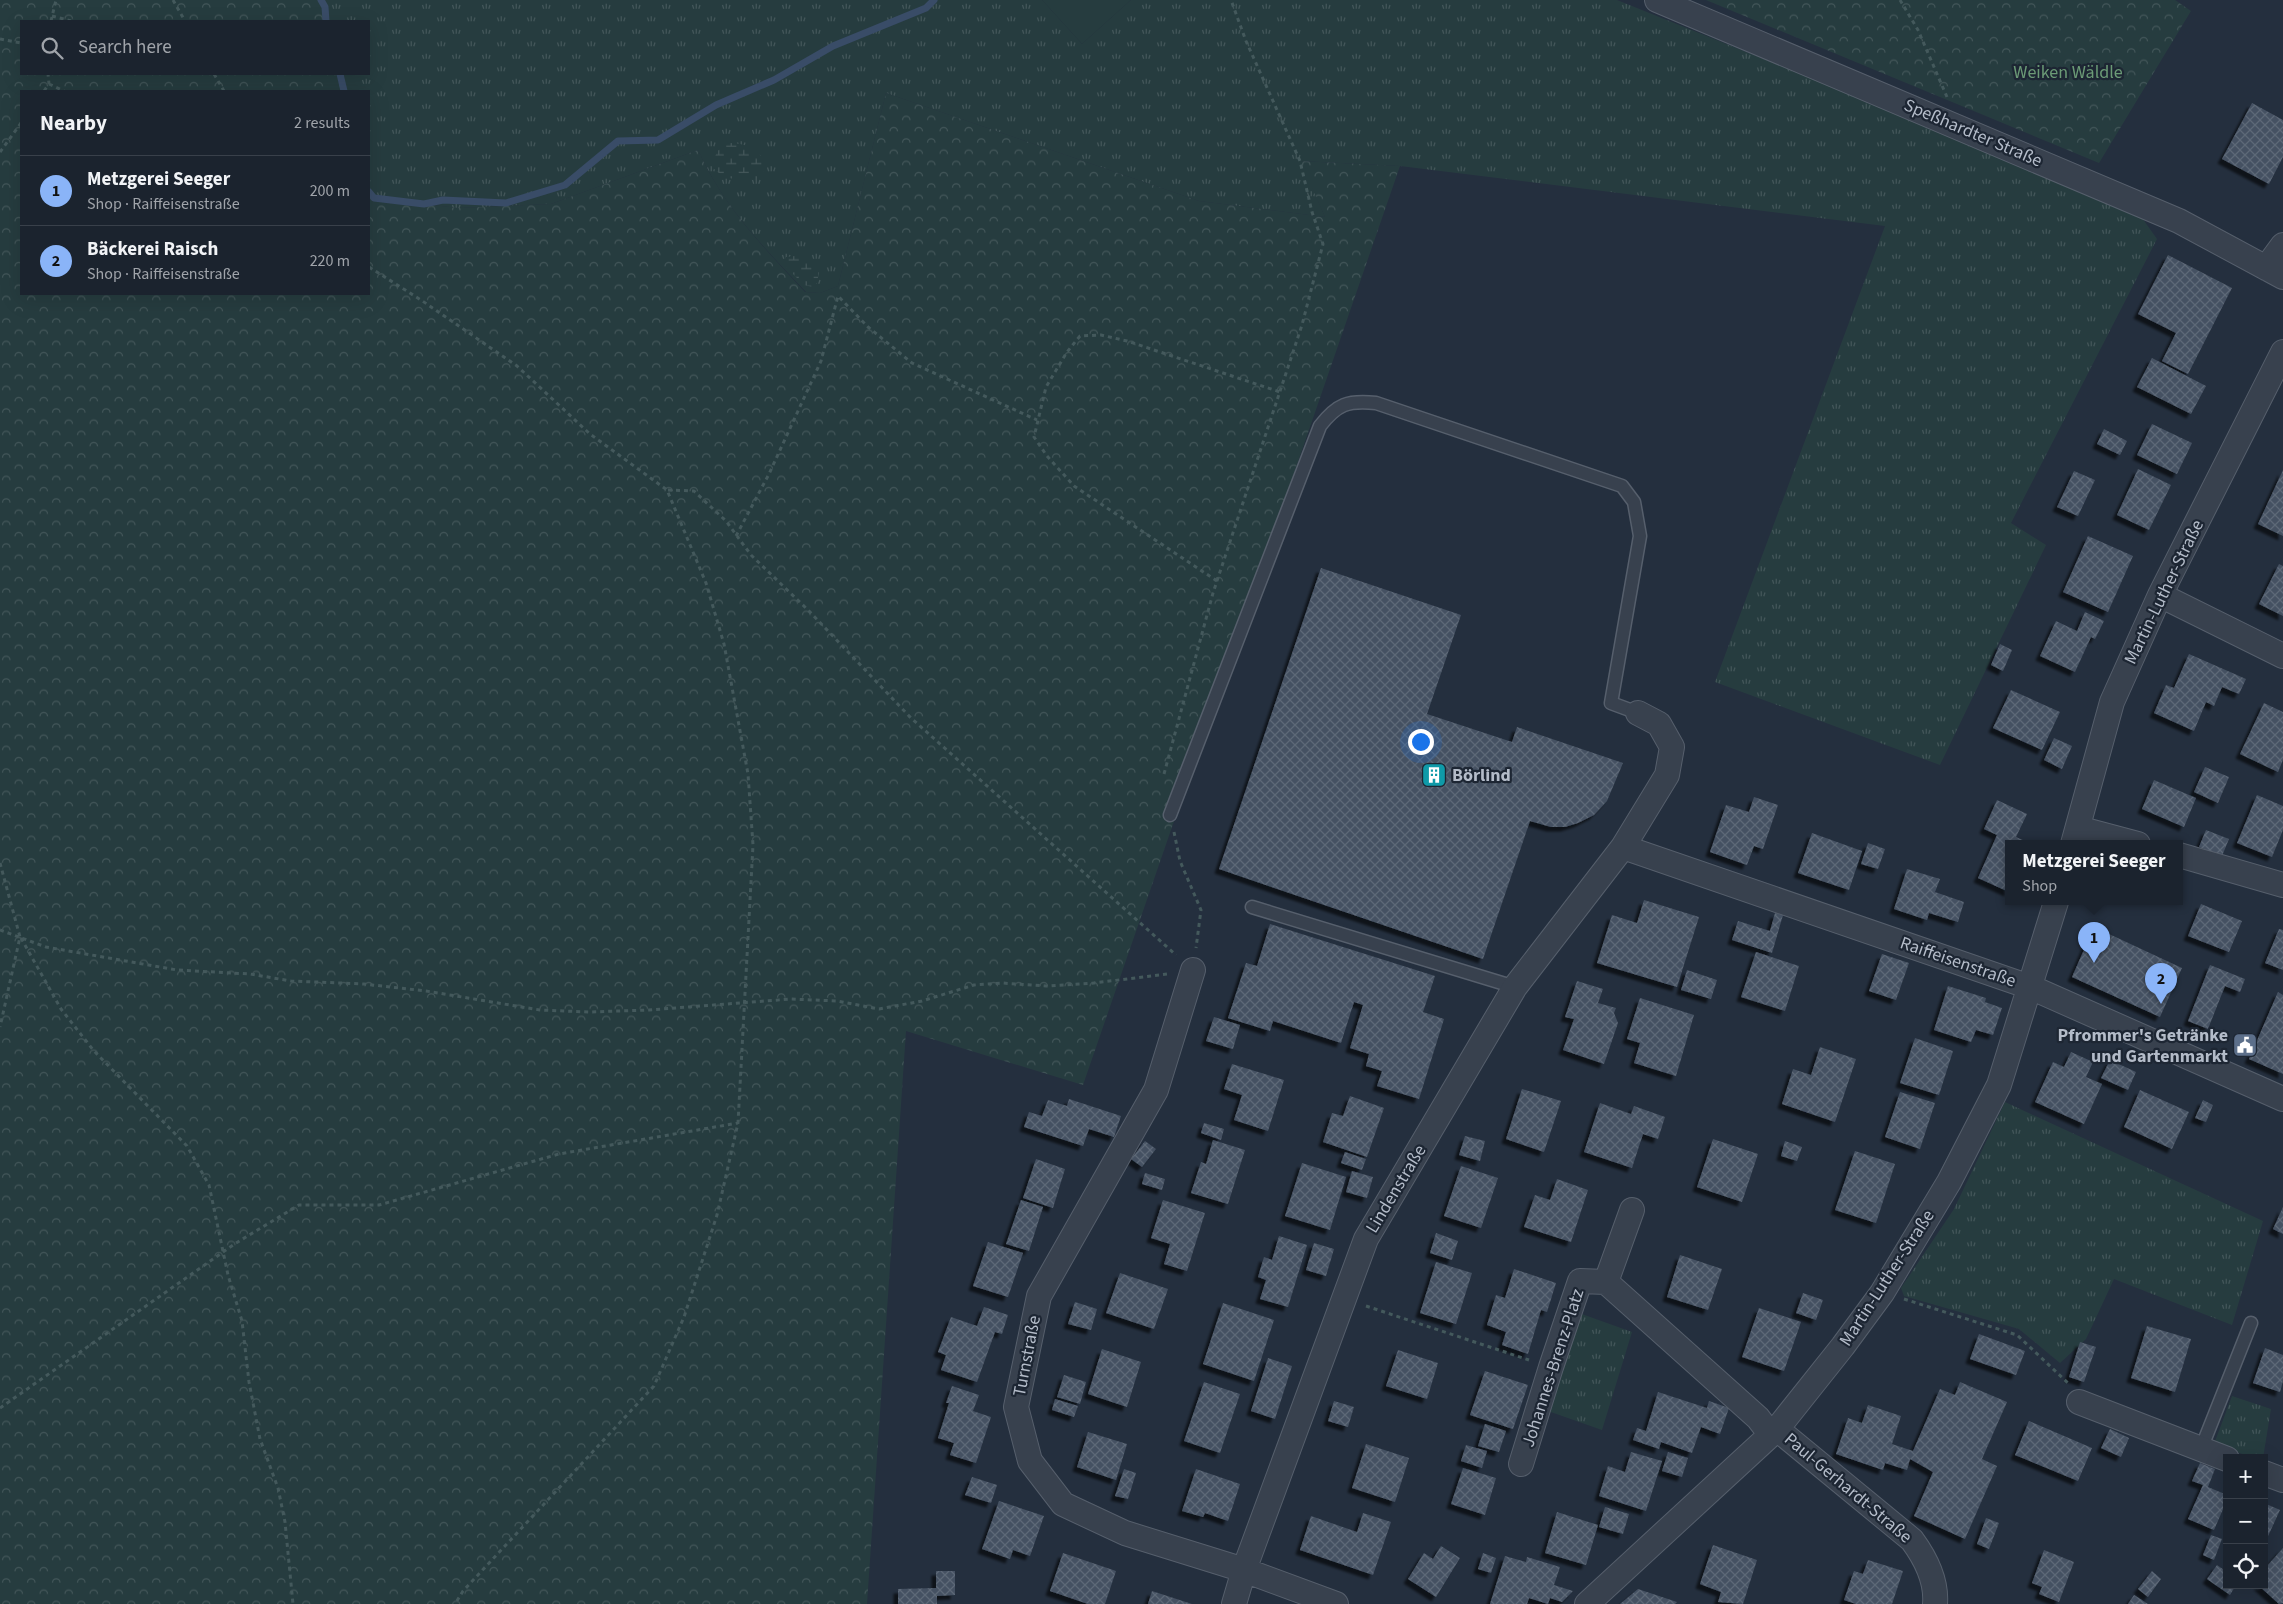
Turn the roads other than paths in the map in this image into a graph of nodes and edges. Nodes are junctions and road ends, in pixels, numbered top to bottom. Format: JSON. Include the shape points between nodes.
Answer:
{"nodes":[{"id":1,"x":1658,"y":0,"type":"edge"},
{"id":2,"x":2283,"y":244,"type":"edge"},
{"id":3,"x":2275,"y":272,"type":"edge"},
{"id":4,"x":2283,"y":352,"type":"edge"},
{"id":5,"x":2160,"y":595,"type":"junction"},
{"id":6,"x":2283,"y":656,"type":"edge"},
{"id":7,"x":1638,"y":713,"type":"joint"},
{"id":8,"x":1170,"y":814,"type":"road end"},
{"id":9,"x":2076,"y":836,"type":"edge"},
{"id":10,"x":2107,"y":840,"type":"edge"},
{"id":11,"x":1623,"y":847,"type":"junction"},
{"id":12,"x":2183,"y":856,"type":"edge"},
{"id":13,"x":2283,"y":885,"type":"edge"},
{"id":14,"x":2055,"y":905,"type":"edge"},
{"id":15,"x":1252,"y":907,"type":"dead end"},
{"id":16,"x":1193,"y":970,"type":"road end"},
{"id":17,"x":2030,"y":986,"type":"junction"},
{"id":18,"x":1515,"y":987,"type":"junction"},
{"id":19,"x":2283,"y":1099,"type":"edge"},
{"id":20,"x":1632,"y":1210,"type":"dead end"},
{"id":21,"x":1606,"y":1282,"type":"junction"},
{"id":22,"x":2251,"y":1324,"type":"dead end"},
{"id":23,"x":2079,"y":1402,"type":"road end"},
{"id":24,"x":1774,"y":1432,"type":"junction"},
{"id":25,"x":2200,"y":1449,"type":"junction"},
{"id":26,"x":2223,"y":1458,"type":"edge"},
{"id":27,"x":1521,"y":1464,"type":"dead end"},
{"id":28,"x":2268,"y":1474,"type":"edge"},
{"id":29,"x":2283,"y":1480,"type":"edge"},
{"id":30,"x":1244,"y":1570,"type":"junction"},
{"id":31,"x":1234,"y":1604,"type":"edge"},
{"id":32,"x":1336,"y":1604,"type":"edge"},
{"id":33,"x":1587,"y":1604,"type":"edge"},
{"id":34,"x":1935,"y":1604,"type":"edge"}],
"edges":[{"from":1,"to":3,"type":"street","name":"Speßhardter Straße","via":[[2180,221]]},
{"from":2,"to":3,"type":"street"},
{"from":4,"to":5,"type":"street","name":"Martin-Luther-Straße"},
{"from":5,"to":6,"type":"street"},
{"from":5,"to":9,"type":"street","name":"Martin-Luther-Straße","via":[[2112,702]]},
{"from":7,"to":8,"type":"lane","via":[[1611,703],[1640,536],[1634,502],[1622,486],[1376,403],[1356,401],[1332,410],[1320,426]]},
{"from":7,"to":11,"type":"street","name":"Lindenstraße","via":[[1659,724],[1672,748],[1667,775]]},
{"from":9,"to":10,"type":"street"},
{"from":11,"to":17,"type":"street","name":"Raiffeisenstraße"},
{"from":11,"to":18,"type":"street","name":"Lindenstraße"},
{"from":12,"to":13,"type":"street"},
{"from":14,"to":17,"type":"street","name":"Martin-Luther-Straße"},
{"from":15,"to":18,"type":"lane"},
{"from":16,"to":30,"type":"street","name":"Turnstraße","via":[[1156,1090],[1039,1296],[1016,1407],[1030,1462],[1063,1504],[1125,1533]]},
{"from":17,"to":19,"type":"street","name":"Raiffeisenstraße"},
{"from":17,"to":24,"type":"street","name":"Martin-Luther-Straße","via":[[1999,1085],[1950,1182],[1882,1292]]},
{"from":18,"to":30,"type":"street","name":"Lindenstraße","via":[[1366,1239]]},
{"from":20,"to":21,"type":"street","name":"Johannes-Brenz-Platz"},
{"from":21,"to":24,"type":"street","name":"Paul-Gerhardt-Straße"},
{"from":21,"to":27,"type":"street","name":"Johannes-Brenz-Platz","via":[[1580,1281]]},
{"from":22,"to":25,"type":"lane"},
{"from":23,"to":25,"type":"street"},
{"from":24,"to":33,"type":"street","name":"Martin-Luther-Straße"},
{"from":24,"to":34,"type":"street","name":"Paul-Gerhardt-Straße","via":[[1912,1540],[1927,1561],[1936,1595]]},
{"from":25,"to":26,"type":"street"},
{"from":28,"to":29,"type":"street"},
{"from":30,"to":31,"type":"street","name":"Lindenstraße"},
{"from":30,"to":32,"type":"street","name":"Turnstraße"}]}
